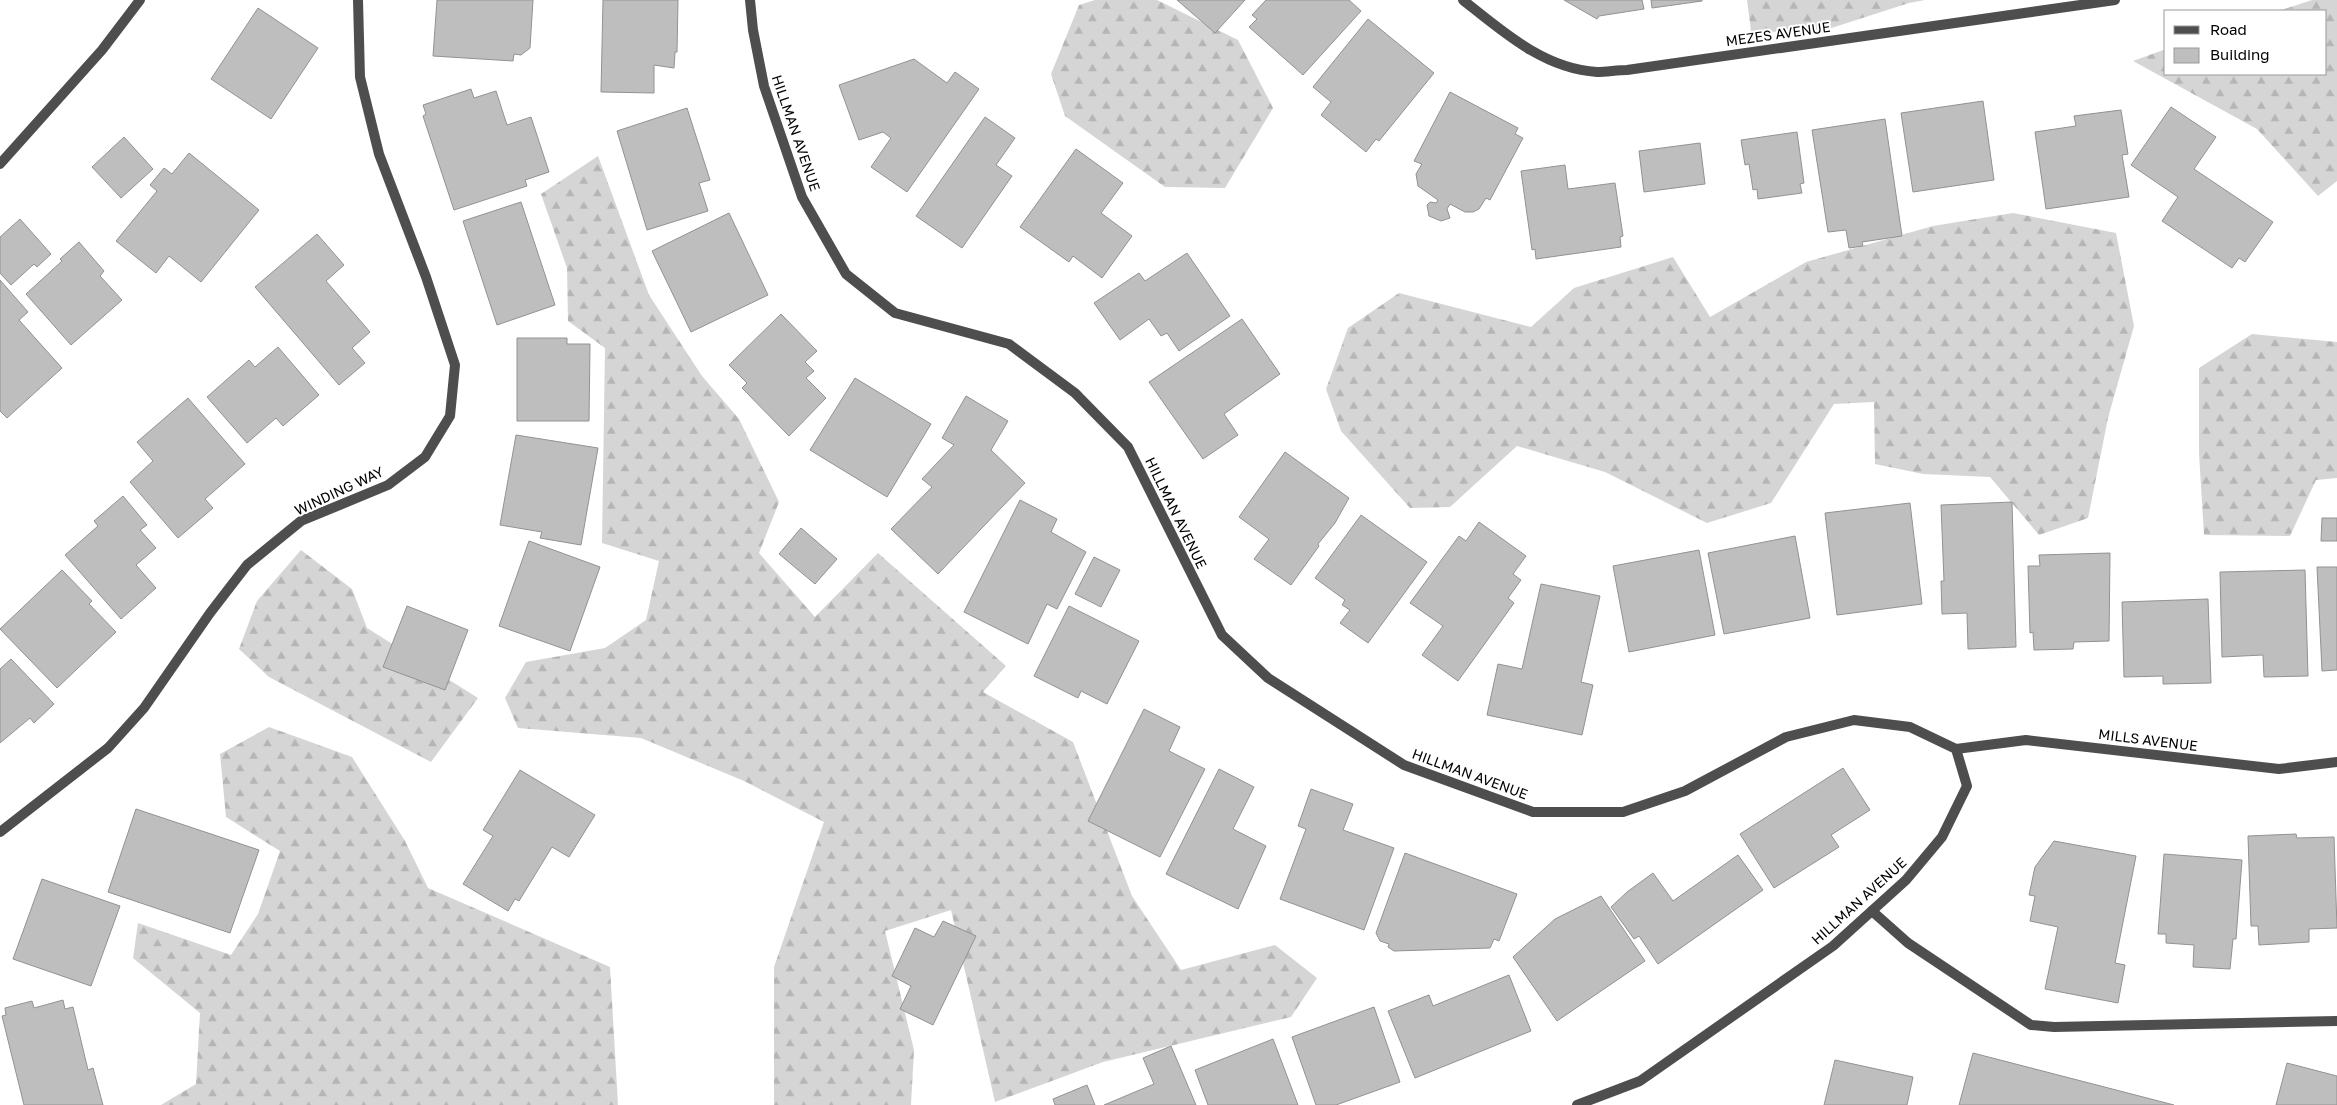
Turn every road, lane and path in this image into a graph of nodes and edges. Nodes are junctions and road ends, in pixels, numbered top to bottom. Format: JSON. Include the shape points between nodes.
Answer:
{"nodes":[{"id":1,"x":140,"y":0,"type":"edge"},
{"id":2,"x":358,"y":0,"type":"edge"},
{"id":3,"x":750,"y":0,"type":"edge"},
{"id":4,"x":1463,"y":0,"type":"edge"},
{"id":5,"x":2115,"y":0,"type":"edge"},
{"id":6,"x":0,"y":164,"type":"edge"},
{"id":7,"x":1956,"y":749,"type":"junction"},
{"id":8,"x":2337,"y":762,"type":"edge"},
{"id":9,"x":0,"y":832,"type":"edge"},
{"id":10,"x":1872,"y":911,"type":"junction"},
{"id":11,"x":2337,"y":1022,"type":"edge"},
{"id":12,"x":1577,"y":1105,"type":"edge"}],
"edges":[{"from":1,"to":6,"type":"street","via":[[102,50]]},
{"from":2,"to":9,"type":"street","name":"WINDING WAY","via":[[360,77],[379,154],[426,276],[455,365],[450,416],[425,457],[388,485],[301,521],[247,566],[144,708],[108,748]]},
{"from":3,"to":7,"type":"street","name":"HILLMAN AVENUE","via":[[752,30],[764,86],[802,197],[846,274],[895,313],[1009,344],[1075,393],[1128,447],[1222,635],[1268,678],[1404,765],[1533,812],[1623,812],[1685,790],[1786,737],[1854,720],[1910,727]]},
{"from":4,"to":5,"type":"street","name":"MEZES AVENUE","via":[[1534,53],[1596,72]]},
{"from":7,"to":8,"type":"street","name":"MILLS AVENUE","via":[[2026,740],[2279,769]]},
{"from":7,"to":10,"type":"street","name":"HILLMAN AVENUE","via":[[1967,786],[1942,837],[1906,880]]},
{"from":10,"to":11,"type":"street","via":[[1908,943],[2031,1025]]},
{"from":10,"to":12,"type":"street","name":"HILLMAN AVENUE","via":[[1833,946],[1640,1081]]}]}
